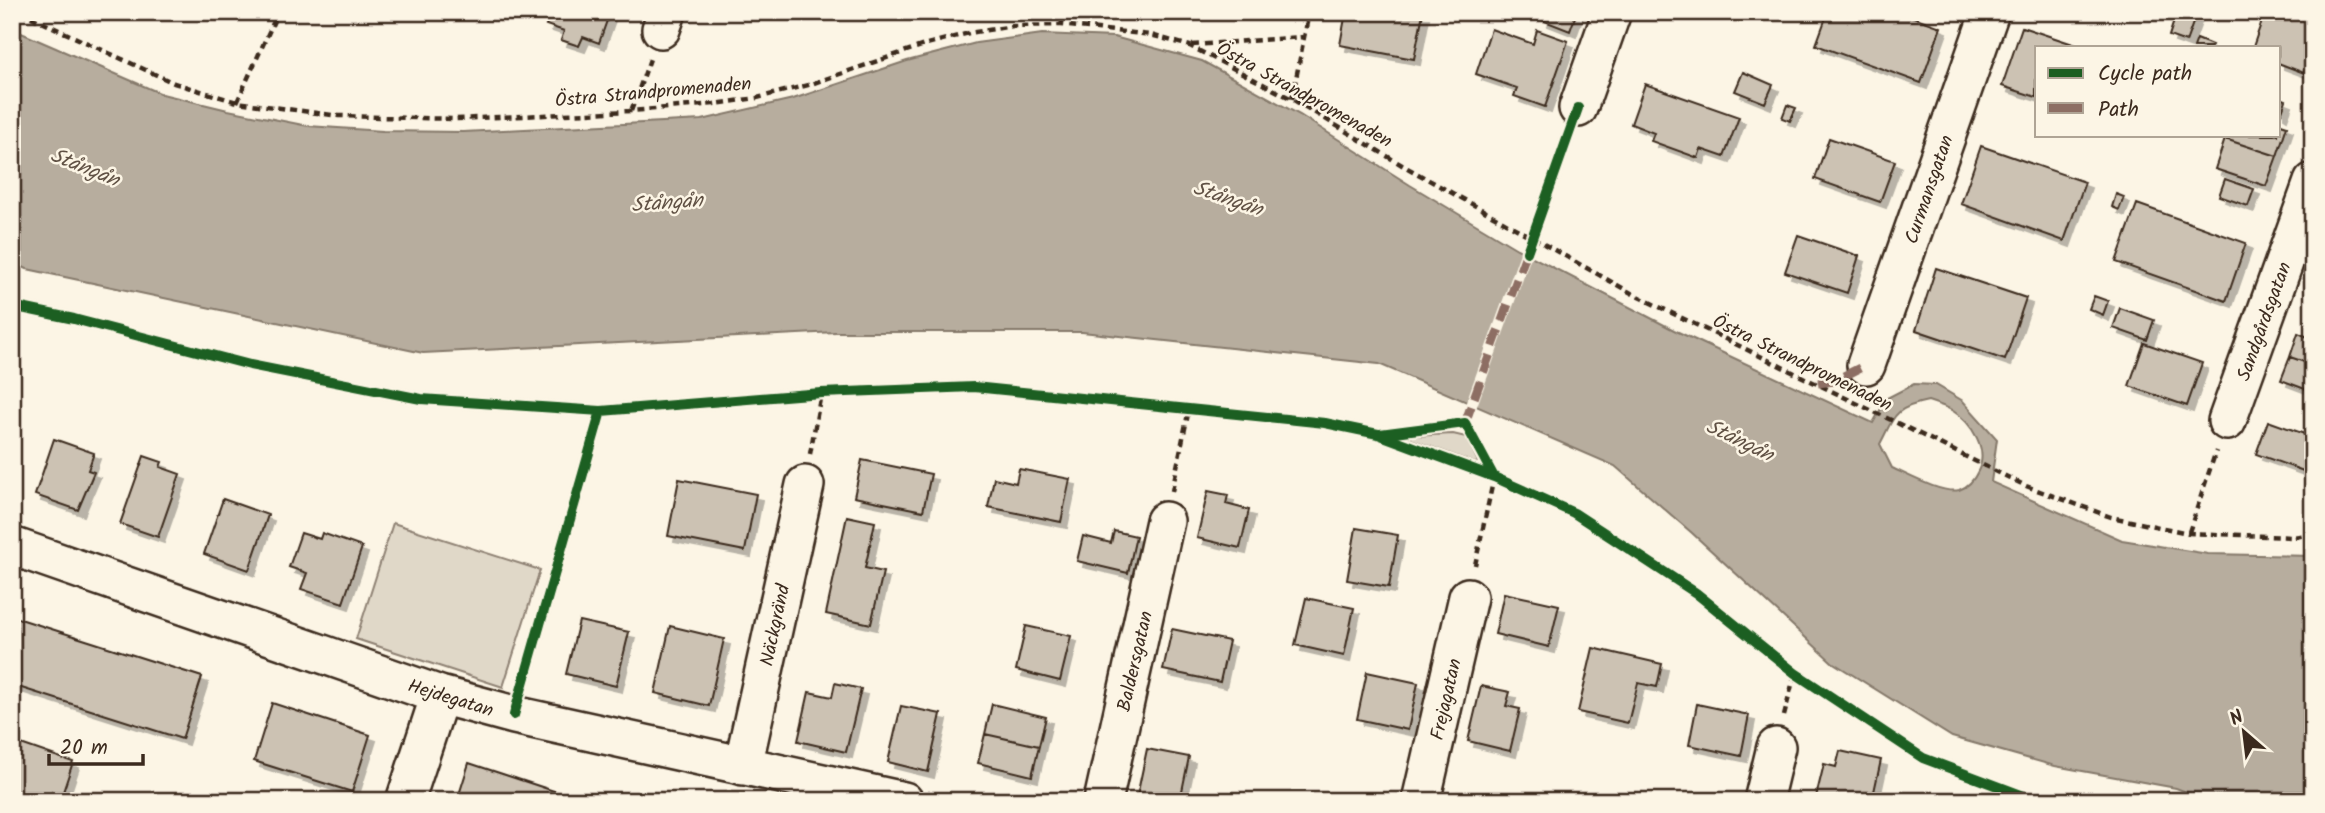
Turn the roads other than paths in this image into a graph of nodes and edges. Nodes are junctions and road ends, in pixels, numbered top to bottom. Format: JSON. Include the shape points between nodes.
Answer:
{"nodes":[{"id":1,"x":1612,"y":12,"type":"edge"},
{"id":2,"x":1990,"y":12,"type":"edge"},
{"id":3,"x":1578,"y":108,"type":"dead end"},
{"id":4,"x":2313,"y":182,"type":"edge"},
{"id":5,"x":1866,"y":365,"type":"dead end"},
{"id":6,"x":2227,"y":421,"type":"road end"},
{"id":7,"x":805,"y":485,"type":"road end"},
{"id":8,"x":1165,"y":521,"type":"road end"},
{"id":9,"x":12,"y":545,"type":"edge"},
{"id":10,"x":1468,"y":597,"type":"road end"},
{"id":11,"x":440,"y":695,"type":"junction"},
{"id":12,"x":1776,"y":747,"type":"road end"},
{"id":13,"x":743,"y":766,"type":"junction"},
{"id":14,"x":805,"y":790,"type":"edge"},
{"id":15,"x":405,"y":801,"type":"edge"},
{"id":16,"x":904,"y":801,"type":"edge"},
{"id":17,"x":1103,"y":801,"type":"edge"},
{"id":18,"x":1421,"y":801,"type":"edge"},
{"id":19,"x":1763,"y":801,"type":"edge"}],
"edges":[{"from":1,"to":3,"type":"street"},
{"from":2,"to":5,"type":"street","name":"Curmansgatan"},
{"from":4,"to":6,"type":"street","name":"Sandgårdsgatan"},
{"from":7,"to":13,"type":"street","name":"Näckgränd"},
{"from":8,"to":17,"type":"street","name":"Baldersgatan"},
{"from":9,"to":11,"type":"street","name":"Hejdegatan"},
{"from":10,"to":18,"type":"street","name":"Frejagatan"},
{"from":11,"to":13,"type":"street","name":"Hejdegatan"},
{"from":11,"to":15,"type":"street"},
{"from":12,"to":19,"type":"street"},
{"from":13,"to":14,"type":"street","name":"Hejdegatan"},
{"from":14,"to":16,"type":"street","name":"Hejdegatan"}]}
